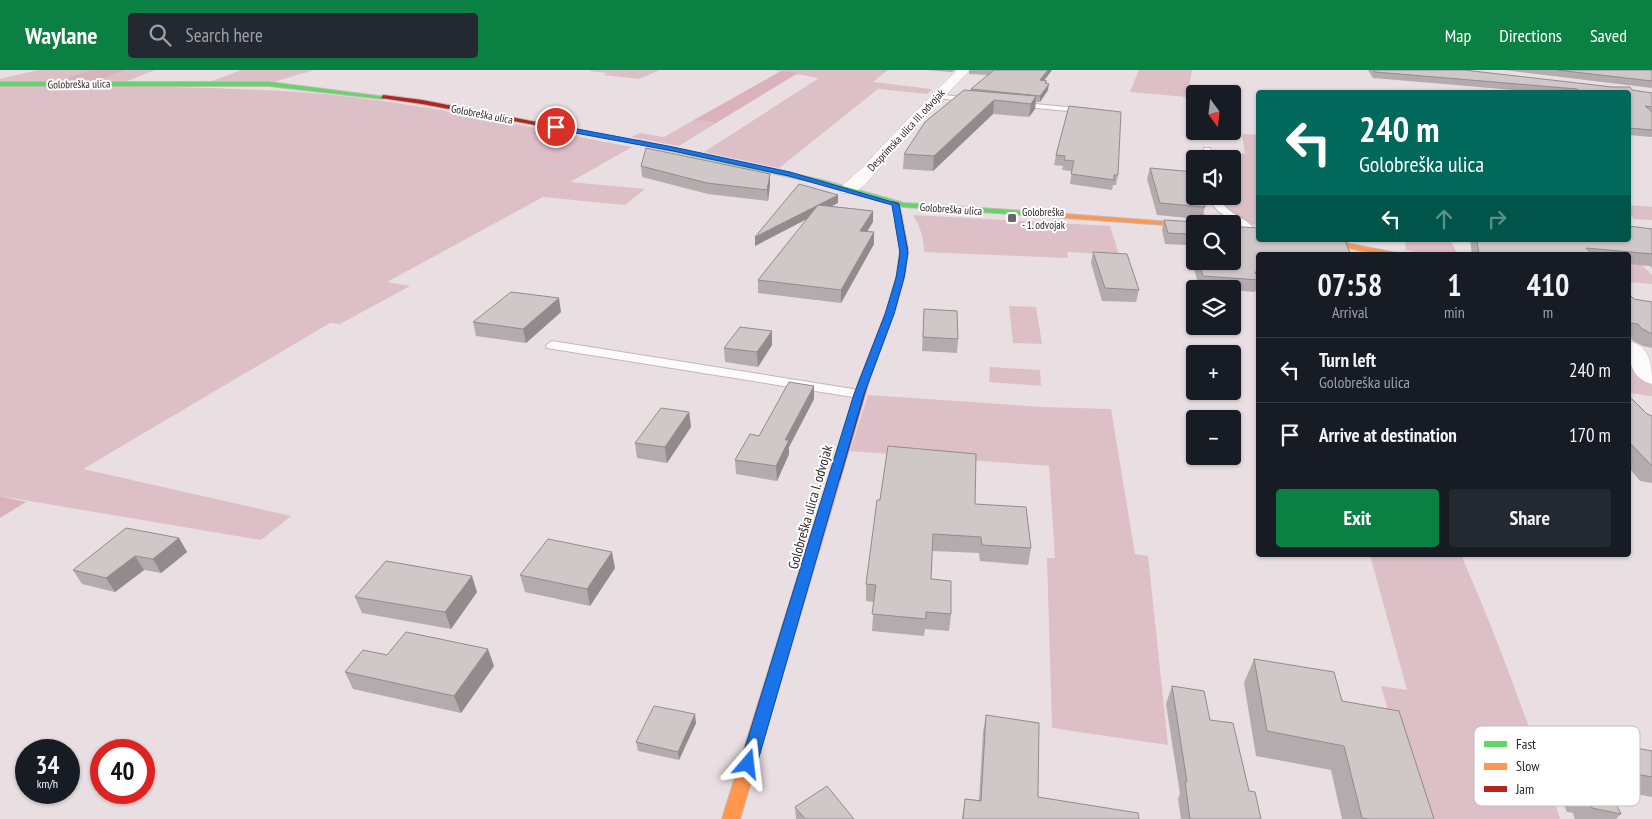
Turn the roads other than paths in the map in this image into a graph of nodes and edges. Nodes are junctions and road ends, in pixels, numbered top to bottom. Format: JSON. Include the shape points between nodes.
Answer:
{"nodes":[{"id":1,"x":964,"y":70,"type":"edge"},
{"id":2,"x":0,"y":84,"type":"edge"},
{"id":3,"x":937,"y":96,"type":"junction"},
{"id":4,"x":986,"y":101,"type":"edge"},
{"id":5,"x":1006,"y":103,"type":"edge"},
{"id":6,"x":1095,"y":112,"type":"edge"},
{"id":7,"x":848,"y":189,"type":"junction"},
{"id":8,"x":895,"y":204,"type":"junction"},
{"id":9,"x":1216,"y":205,"type":"edge"},
{"id":10,"x":1186,"y":224,"type":"edge"},
{"id":11,"x":1241,"y":229,"type":"edge"},
{"id":12,"x":1255,"y":231,"type":"edge"},
{"id":13,"x":1328,"y":242,"type":"edge"},
{"id":14,"x":1380,"y":252,"type":"edge"},
{"id":15,"x":552,"y":345,"type":"dead end"},
{"id":16,"x":1631,"y":351,"type":"edge"},
{"id":17,"x":1652,"y":377,"type":"edge"},
{"id":18,"x":859,"y":394,"type":"junction"},
{"id":19,"x":731,"y":819,"type":"edge"}],
"edges":[{"from":1,"to":3,"type":"street","name":"Desprimska ulica III. odvojak"},
{"from":2,"to":7,"type":"street","name":"Golobreška ulica","via":[[190,83],[318,88],[422,102],[673,149]]},
{"from":3,"to":4,"type":"lane"},
{"from":3,"to":7,"type":"street","name":"Desprimska ulica III. odvojak"},
{"from":5,"to":6,"type":"lane"},
{"from":7,"to":8,"type":"street","name":"Golobreška ulica"},
{"from":8,"to":10,"type":"street","name":"Golobreška ulica"},
{"from":8,"to":18,"type":"street","name":"Golobreška ulica I. odvojak","via":[[904,253],[900,278]]},
{"from":9,"to":12,"type":"lane"},
{"from":11,"to":12,"type":"street"},
{"from":13,"to":14,"type":"street"},
{"from":15,"to":18,"type":"lane"},
{"from":16,"to":17,"type":"street"},
{"from":18,"to":19,"type":"street","name":"Golobreška ulica I. odvojak"}]}
